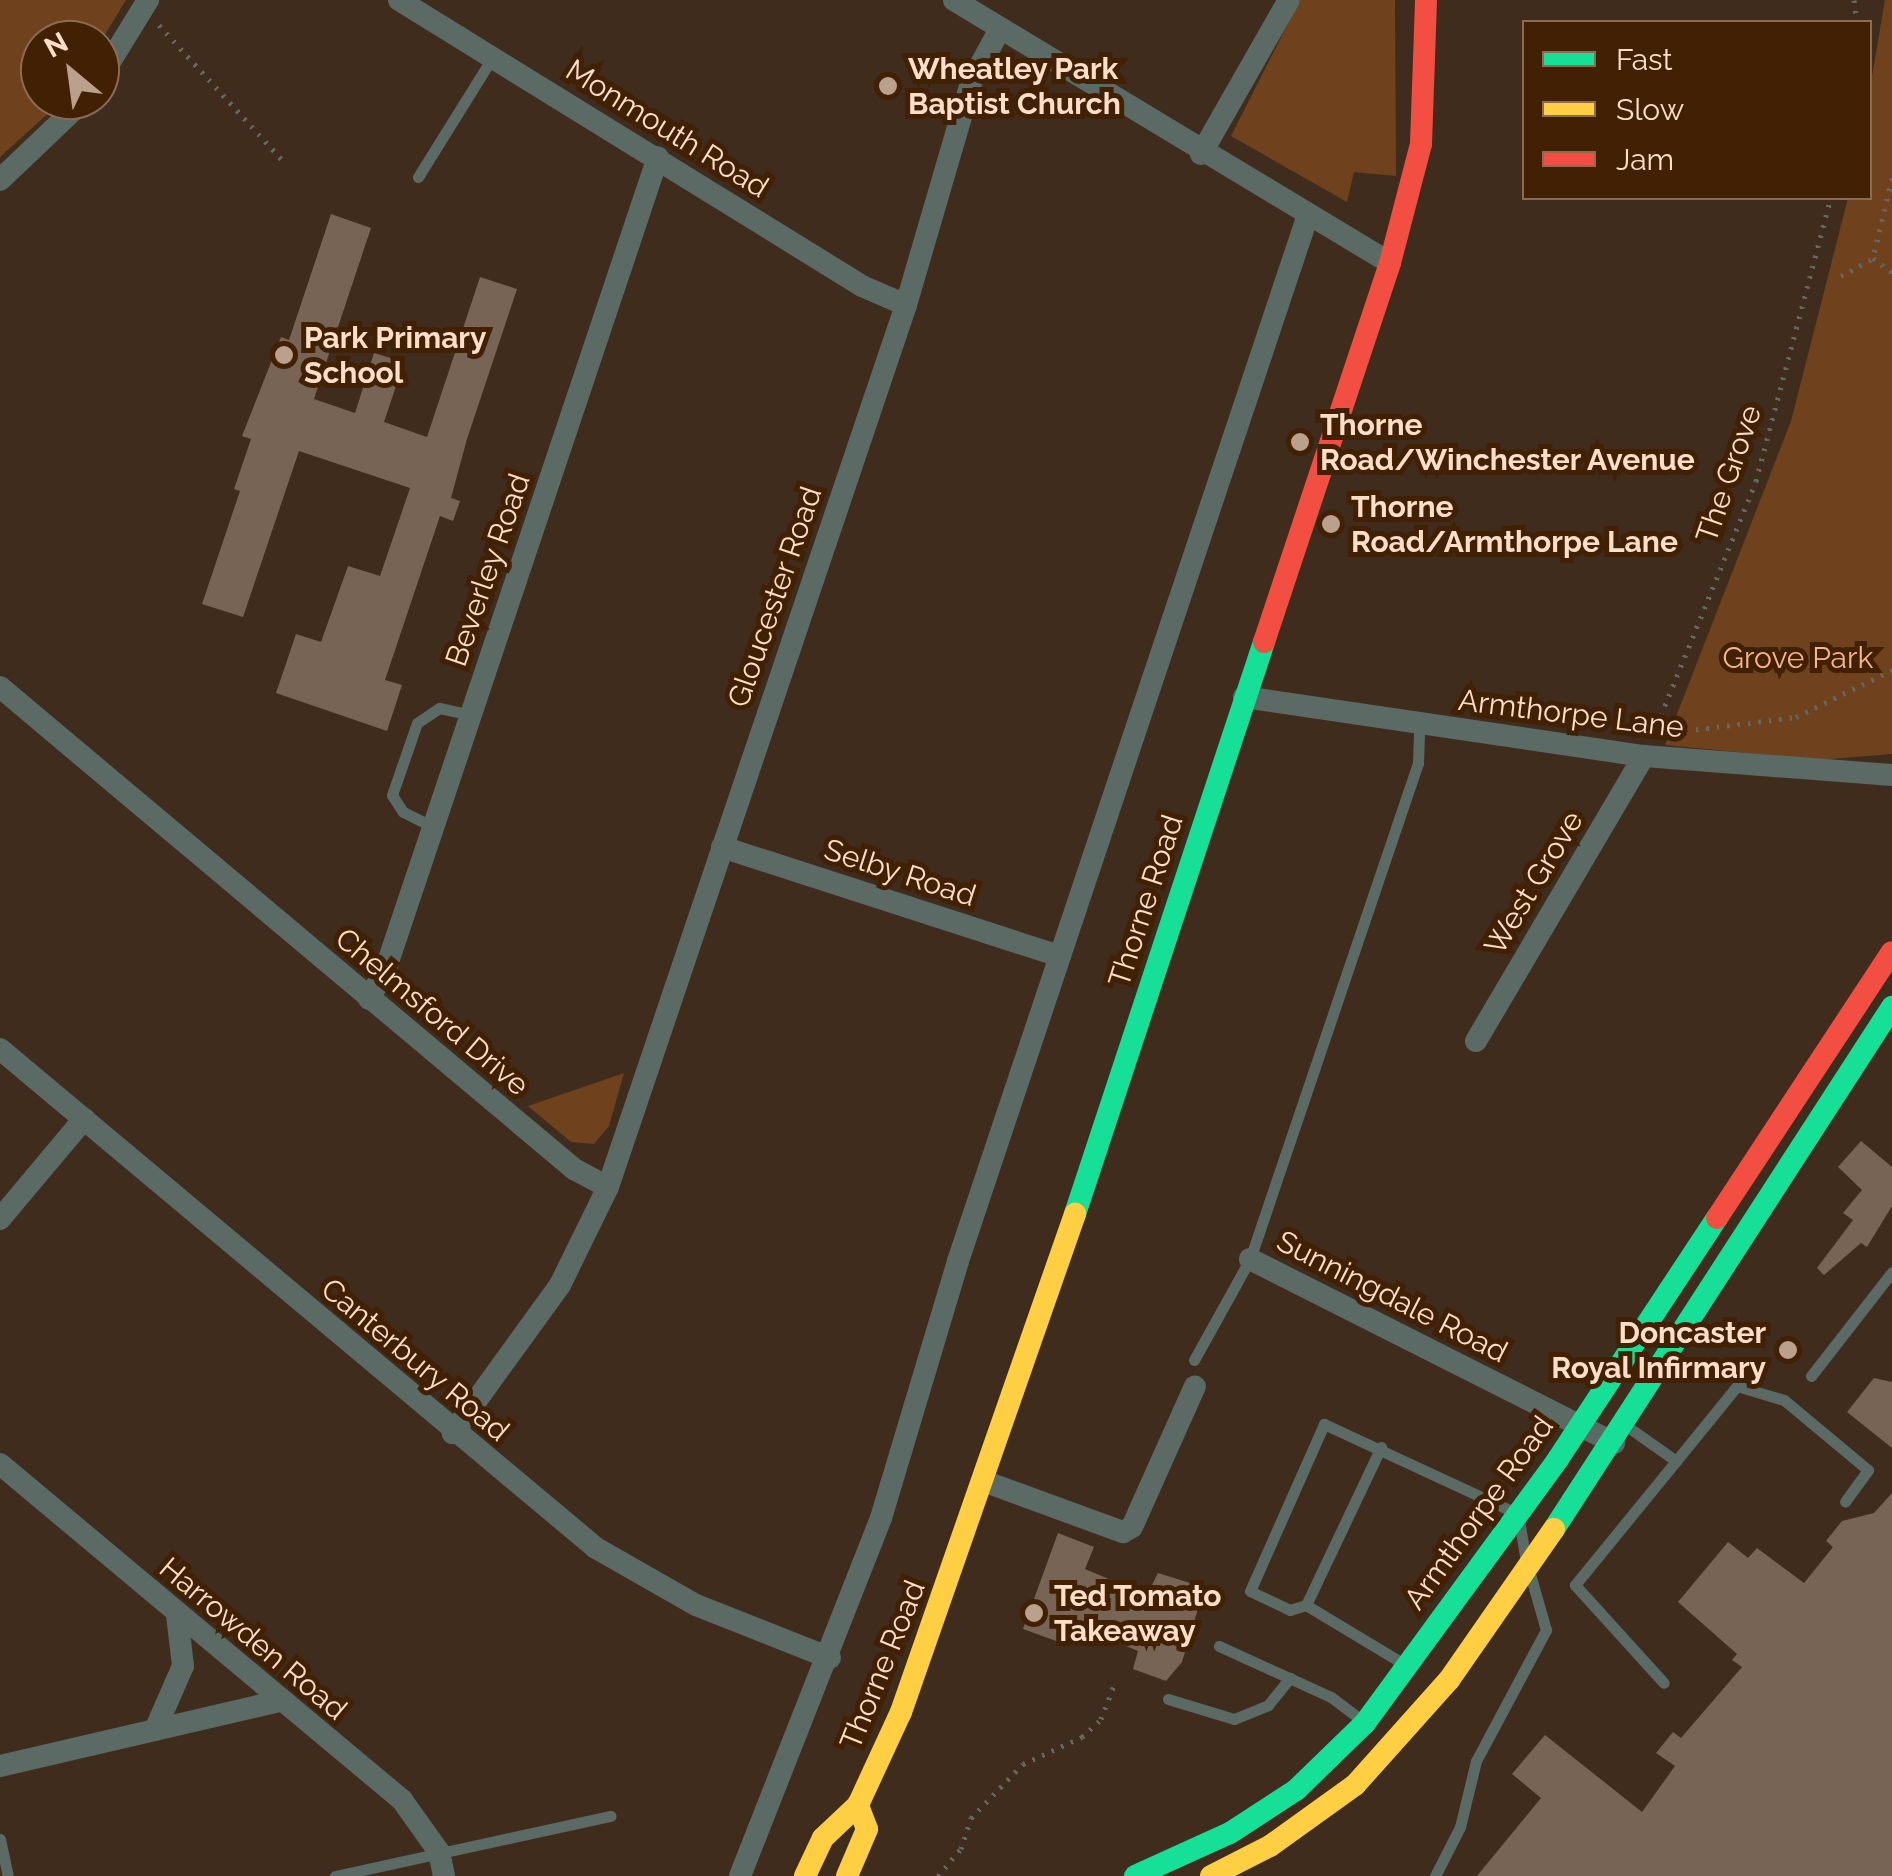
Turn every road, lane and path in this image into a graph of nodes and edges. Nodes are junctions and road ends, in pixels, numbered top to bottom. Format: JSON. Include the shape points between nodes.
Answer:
{"nodes":[{"id":1,"x":399,"y":0,"type":"edge"},
{"id":2,"x":954,"y":0,"type":"edge"},
{"id":3,"x":1290,"y":0,"type":"edge"},
{"id":4,"x":1426,"y":0,"type":"edge"},
{"id":5,"x":146,"y":4,"type":"edge"},
{"id":6,"x":1000,"y":29,"type":"junction"},
{"id":7,"x":120,"y":46,"type":"edge"},
{"id":8,"x":493,"y":57,"type":"junction"},
{"id":9,"x":63,"y":120,"type":"edge"},
{"id":10,"x":1201,"y":154,"type":"junction"},
{"id":11,"x":658,"y":157,"type":"junction"},
{"id":12,"x":283,"y":161,"type":"dead end"},
{"id":13,"x":418,"y":178,"type":"dead end"},
{"id":14,"x":1892,"y":178,"type":"edge"},
{"id":15,"x":0,"y":180,"type":"edge"},
{"id":16,"x":1830,"y":200,"type":"edge"},
{"id":17,"x":1307,"y":218,"type":"junction"},
{"id":18,"x":1872,"y":258,"type":"junction"},
{"id":19,"x":1390,"y":263,"type":"junction"},
{"id":20,"x":1892,"y":273,"type":"edge"},
{"id":21,"x":1841,"y":276,"type":"dead end"},
{"id":22,"x":906,"y":305,"type":"junction"},
{"id":23,"x":1892,"y":670,"type":"edge"},
{"id":24,"x":0,"y":687,"type":"edge"},
{"id":25,"x":1244,"y":697,"type":"junction"},
{"id":26,"x":471,"y":715,"type":"junction"},
{"id":27,"x":1420,"y":725,"type":"junction"},
{"id":28,"x":1649,"y":746,"type":"junction"},
{"id":29,"x":1892,"y":775,"type":"edge"},
{"id":30,"x":433,"y":827,"type":"junction"},
{"id":31,"x":722,"y":846,"type":"junction"},
{"id":32,"x":1892,"y":952,"type":"edge"},
{"id":33,"x":1060,"y":956,"type":"junction"},
{"id":34,"x":1869,"y":988,"type":"junction"},
{"id":35,"x":369,"y":999,"type":"junction"},
{"id":36,"x":1892,"y":1005,"type":"edge"},
{"id":37,"x":1476,"y":1041,"type":"dead end"},
{"id":38,"x":0,"y":1049,"type":"edge"},
{"id":39,"x":84,"y":1119,"type":"junction"},
{"id":40,"x":608,"y":1187,"type":"junction"},
{"id":41,"x":0,"y":1219,"type":"edge"},
{"id":42,"x":1250,"y":1258,"type":"junction"},
{"id":43,"x":1892,"y":1272,"type":"edge"},
{"id":44,"x":1194,"y":1360,"type":"dead end"},
{"id":45,"x":1811,"y":1376,"type":"dead end"},
{"id":46,"x":1196,"y":1386,"type":"dead end"},
{"id":47,"x":1579,"y":1426,"type":"junction"},
{"id":48,"x":453,"y":1433,"type":"junction"},
{"id":49,"x":1620,"y":1435,"type":"junction"},
{"id":50,"x":1381,"y":1447,"type":"junction"},
{"id":51,"x":1676,"y":1461,"type":"junction"},
{"id":52,"x":0,"y":1464,"type":"edge"},
{"id":53,"x":986,"y":1482,"type":"junction"},
{"id":54,"x":1845,"y":1502,"type":"dead end"},
{"id":55,"x":1518,"y":1514,"type":"junction"},
{"id":56,"x":1528,"y":1570,"type":"junction"},
{"id":57,"x":1306,"y":1605,"type":"junction"},
{"id":58,"x":177,"y":1615,"type":"junction"},
{"id":59,"x":1219,"y":1646,"type":"dead end"},
{"id":60,"x":830,"y":1658,"type":"junction"},
{"id":61,"x":1407,"y":1665,"type":"junction"},
{"id":62,"x":1290,"y":1678,"type":"junction"},
{"id":63,"x":1664,"y":1682,"type":"dead end"},
{"id":64,"x":1116,"y":1683,"type":"dead end"},
{"id":65,"x":1168,"y":1699,"type":"dead end"},
{"id":66,"x":279,"y":1701,"type":"junction"},
{"id":67,"x":1365,"y":1723,"type":"junction"},
{"id":68,"x":155,"y":1730,"type":"junction"},
{"id":69,"x":0,"y":1766,"type":"edge"},
{"id":70,"x":858,"y":1806,"type":"junction"},
{"id":71,"x":611,"y":1816,"type":"dead end"},
{"id":72,"x":0,"y":1840,"type":"edge"},
{"id":73,"x":439,"y":1852,"type":"junction"},
{"id":74,"x":8,"y":1876,"type":"edge"},
{"id":75,"x":335,"y":1876,"type":"edge"},
{"id":76,"x":444,"y":1876,"type":"edge"},
{"id":77,"x":740,"y":1876,"type":"edge"},
{"id":78,"x":805,"y":1876,"type":"edge"},
{"id":79,"x":847,"y":1876,"type":"edge"},
{"id":80,"x":938,"y":1876,"type":"edge"},
{"id":81,"x":1135,"y":1876,"type":"edge"},
{"id":82,"x":1211,"y":1876,"type":"edge"},
{"id":83,"x":1435,"y":1876,"type":"edge"}],
"edges":[{"from":1,"to":8,"type":"street","name":"Monmouth Road"},
{"from":2,"to":6,"type":"street"},
{"from":3,"to":10,"type":"street"},
{"from":4,"to":19,"type":"street","name":"Thorne Road","via":[[1421,144]]},
{"from":5,"to":7,"type":"street"},
{"from":5,"to":12,"type":"path"},
{"from":6,"to":10,"type":"street"},
{"from":6,"to":22,"type":"street","name":"Gloucester Road","via":[[972,82]]},
{"from":8,"to":11,"type":"street","name":"Monmouth Road"},
{"from":8,"to":13,"type":"lane"},
{"from":9,"to":15,"type":"street"},
{"from":10,"to":17,"type":"street"},
{"from":11,"to":22,"type":"street","name":"Monmouth Road","via":[[862,286]]},
{"from":11,"to":26,"type":"street","name":"Beverley Road"},
{"from":14,"to":18,"type":"path"},
{"from":16,"to":28,"type":"path","name":"The Grove","via":[[1756,481]]},
{"from":17,"to":19,"type":"street"},
{"from":17,"to":33,"type":"street","name":"Thorne Road"},
{"from":18,"to":20,"type":"path"},
{"from":18,"to":21,"type":"path"},
{"from":19,"to":25,"type":"street","name":"Thorne Road"},
{"from":22,"to":31,"type":"street","name":"Gloucester Road"},
{"from":23,"to":28,"type":"path","via":[[1796,717]]},
{"from":24,"to":35,"type":"street","name":"Chelmsford Drive"},
{"from":25,"to":27,"type":"street","name":"Armthorpe Lane"},
{"from":25,"to":53,"type":"street","name":"Thorne Road"},
{"from":26,"to":30,"type":"street","name":"Beverley Road"},
{"from":26,"to":30,"type":"lane","via":[[439,708],[417,723],[392,794],[403,812]]},
{"from":27,"to":28,"type":"street","name":"Armthorpe Lane"},
{"from":27,"to":42,"type":"lane","via":[[1418,763]]},
{"from":28,"to":29,"type":"street","name":"Armthorpe Lane"},
{"from":28,"to":37,"type":"street","name":"West Grove"},
{"from":30,"to":35,"type":"street","name":"Beverley Road","via":[[386,968]]},
{"from":31,"to":33,"type":"street","name":"Selby Road"},
{"from":31,"to":40,"type":"street","name":"Gloucester Road"},
{"from":32,"to":34,"type":"street","name":"Armthorpe Road"},
{"from":33,"to":60,"type":"street","name":"Thorne Road"},
{"from":34,"to":36,"type":"lane"},
{"from":34,"to":47,"type":"street","name":"Armthorpe Road"},
{"from":35,"to":40,"type":"street","name":"Chelmsford Drive","via":[[574,1169]]},
{"from":36,"to":49,"type":"street"},
{"from":38,"to":39,"type":"street","name":"Canterbury Road"},
{"from":39,"to":41,"type":"street"},
{"from":39,"to":48,"type":"street","name":"Canterbury Road"},
{"from":40,"to":48,"type":"street","via":[[560,1285]]},
{"from":42,"to":44,"type":"lane"},
{"from":42,"to":47,"type":"street","name":"Sunningdale Road"},
{"from":43,"to":45,"type":"lane"},
{"from":46,"to":53,"type":"street","via":[[1132,1527],[1123,1532]]},
{"from":47,"to":49,"type":"street","name":"Sunningdale Road"},
{"from":47,"to":55,"type":"street","name":"Armthorpe Road"},
{"from":48,"to":60,"type":"street","name":"Canterbury Road","via":[[596,1548],[644,1578]]},
{"from":49,"to":51,"type":"lane"},
{"from":49,"to":56,"type":"street"},
{"from":50,"to":55,"type":"lane"},
{"from":50,"to":57,"type":"lane"},
{"from":50,"to":57,"type":"lane","via":[[1324,1424],[1250,1591],[1290,1610]]},
{"from":51,"to":54,"type":"lane","via":[[1737,1386],[1784,1400],[1868,1470]]},
{"from":51,"to":63,"type":"lane","via":[[1575,1585]]},
{"from":52,"to":58,"type":"street","name":"Harrowden Road"},
{"from":53,"to":70,"type":"street","name":"Thorne Road","via":[[901,1712]]},
{"from":55,"to":56,"type":"lane"},
{"from":55,"to":61,"type":"street","name":"Armthorpe Road"},
{"from":56,"to":82,"type":"street","via":[[1449,1680],[1355,1785],[1270,1846]]},
{"from":56,"to":83,"type":"lane","via":[[1546,1630],[1476,1761],[1460,1828]]},
{"from":57,"to":61,"type":"lane"},
{"from":58,"to":66,"type":"street","name":"Harrowden Road"},
{"from":58,"to":68,"type":"street","via":[[183,1666]]},
{"from":59,"to":62,"type":"lane"},
{"from":60,"to":77,"type":"street","name":"Thorne Road"},
{"from":61,"to":67,"type":"street","name":"Armthorpe Road"},
{"from":62,"to":65,"type":"lane","via":[[1251,1716],[1213,1716]]},
{"from":62,"to":67,"type":"lane"},
{"from":64,"to":80,"type":"path","via":[[1102,1719],[1082,1737],[1023,1764],[970,1818],[961,1850]]},
{"from":66,"to":68,"type":"street"},
{"from":66,"to":73,"type":"street","name":"Harrowden Road","via":[[402,1800]]},
{"from":67,"to":81,"type":"street","name":"Armthorpe Road","via":[[1279,1800],[1230,1833]]},
{"from":68,"to":69,"type":"street"},
{"from":70,"to":78,"type":"street","name":"Thorne Road","via":[[823,1838]]},
{"from":70,"to":79,"type":"street","name":"Thorne Road","via":[[867,1830]]},
{"from":71,"to":73,"type":"lane"},
{"from":72,"to":74,"type":"lane"},
{"from":73,"to":75,"type":"lane"},
{"from":73,"to":76,"type":"street","name":"Harrowden Road"}]}
